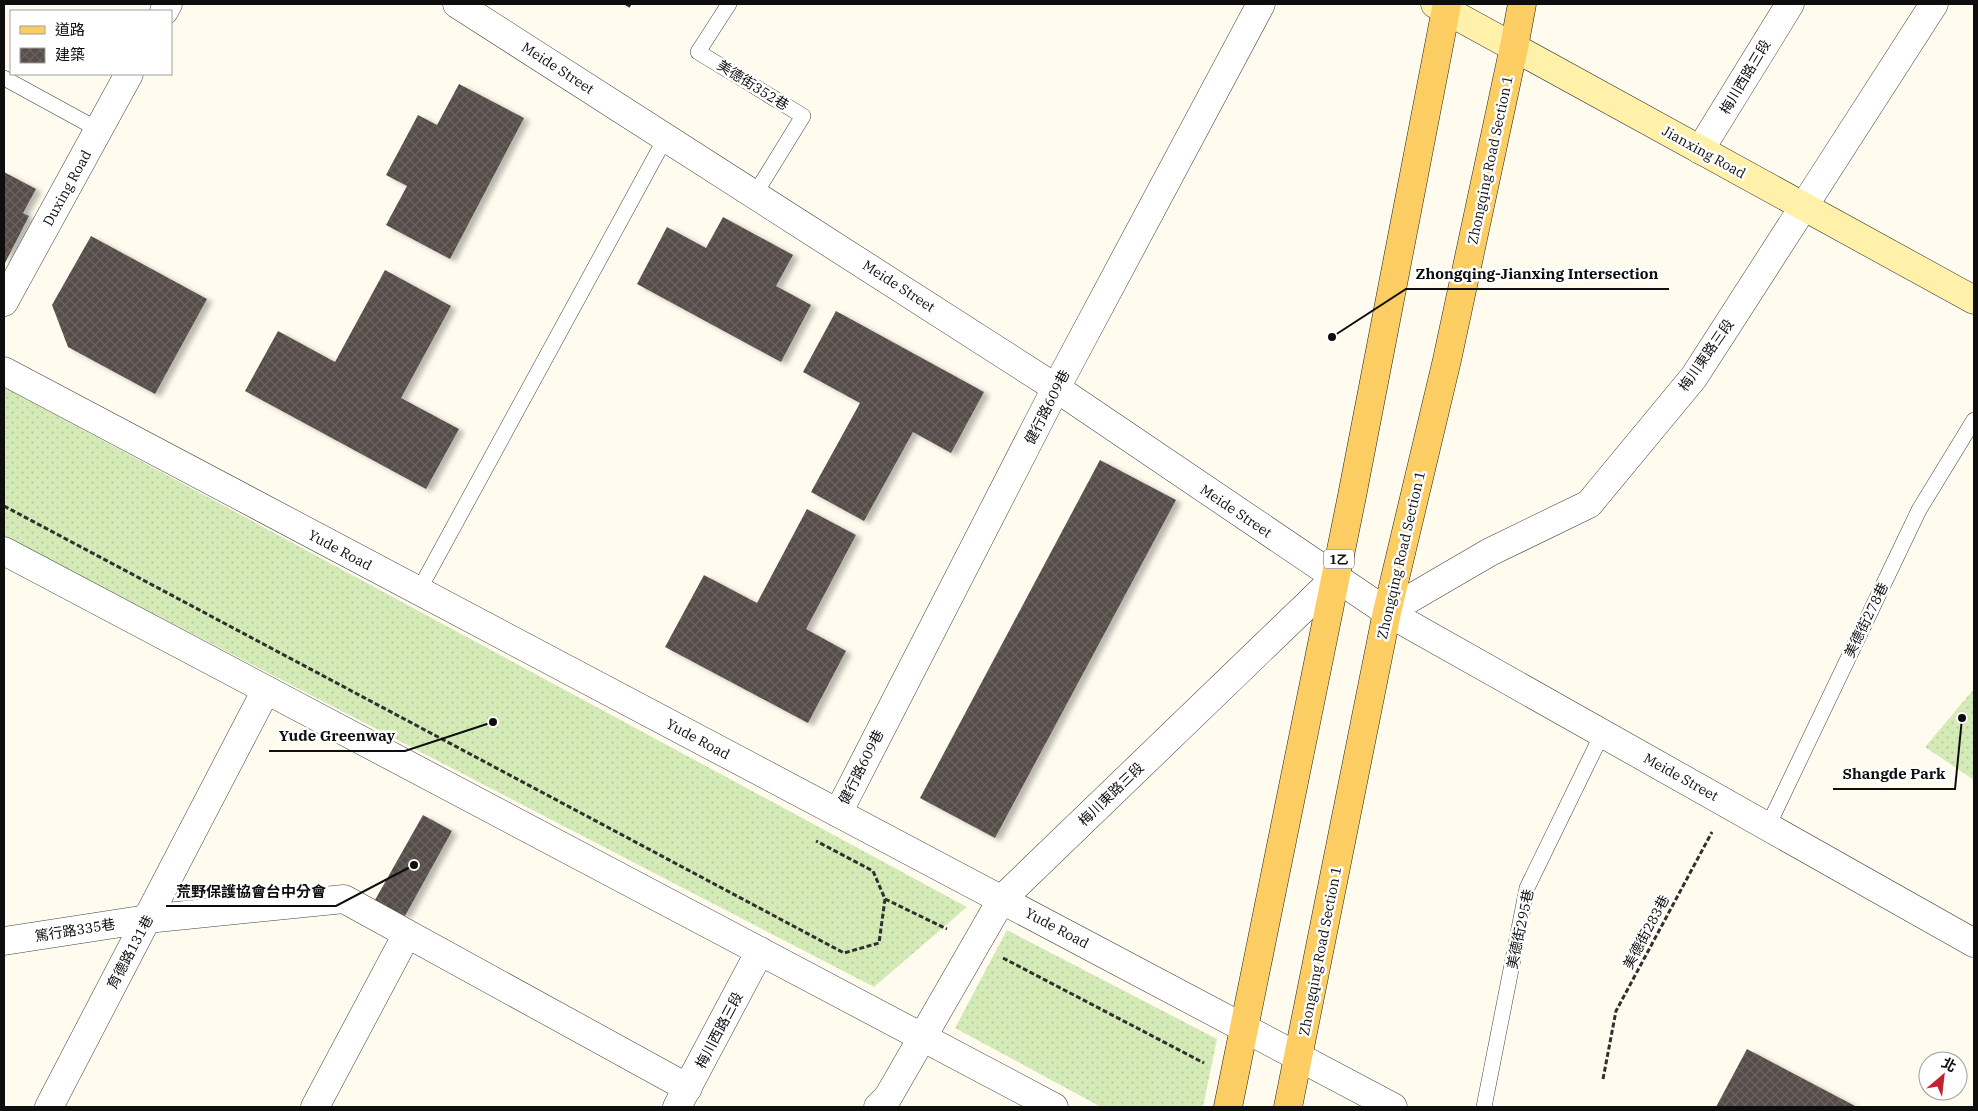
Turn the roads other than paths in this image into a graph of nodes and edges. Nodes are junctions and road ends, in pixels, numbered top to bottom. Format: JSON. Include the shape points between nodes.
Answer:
{"nodes":[{"id":1,"x":457,"y":4,"type":"edge"},
{"id":2,"x":729,"y":4,"type":"edge"},
{"id":3,"x":1261,"y":4,"type":"edge"},
{"id":4,"x":1522,"y":4,"type":"edge"},
{"id":5,"x":1790,"y":4,"type":"edge"},
{"id":6,"x":1934,"y":4,"type":"edge"},
{"id":7,"x":1443,"y":6,"type":"edge"},
{"id":8,"x":1514,"y":47,"type":"junction"},
{"id":9,"x":129,"y":75,"type":"edge"},
{"id":10,"x":4,"y":78,"type":"edge"},
{"id":11,"x":99,"y":130,"type":"junction"},
{"id":12,"x":666,"y":137,"type":"junction"},
{"id":13,"x":1700,"y":150,"type":"junction"},
{"id":14,"x":755,"y":194,"type":"junction"},
{"id":15,"x":1804,"y":207,"type":"junction"},
{"id":16,"x":1974,"y":300,"type":"edge"},
{"id":17,"x":4,"y":302,"type":"edge"},
{"id":18,"x":4,"y":371,"type":"edge"},
{"id":19,"x":1056,"y":388,"type":"junction"},
{"id":20,"x":1974,"y":420,"type":"edge"},
{"id":21,"x":4,"y":551,"type":"edge"},
{"id":22,"x":1335,"y":578,"type":"junction"},
{"id":23,"x":418,"y":592,"type":"junction"},
{"id":24,"x":1387,"y":612,"type":"junction"},
{"id":25,"x":266,"y":690,"type":"junction"},
{"id":26,"x":1602,"y":734,"type":"junction"},
{"id":27,"x":838,"y":813,"type":"junction"},
{"id":28,"x":1768,"y":826,"type":"junction"},
{"id":29,"x":1002,"y":899,"type":"junction"},
{"id":30,"x":147,"y":919,"type":"junction"},
{"id":31,"x":407,"y":934,"type":"junction"},
{"id":32,"x":4,"y":941,"type":"edge"},
{"id":33,"x":1974,"y":944,"type":"edge"},
{"id":34,"x":760,"y":951,"type":"junction"},
{"id":35,"x":1243,"y":1028,"type":"junction"},
{"id":36,"x":922,"y":1038,"type":"junction"},
{"id":37,"x":1299,"y":1056,"type":"junction"},
{"id":38,"x":682,"y":1098,"type":"edge"},
{"id":39,"x":49,"y":1107,"type":"edge"},
{"id":40,"x":315,"y":1107,"type":"edge"},
{"id":41,"x":878,"y":1107,"type":"edge"},
{"id":42,"x":1054,"y":1107,"type":"edge"},
{"id":43,"x":1228,"y":1107,"type":"edge"},
{"id":44,"x":1288,"y":1107,"type":"edge"},
{"id":45,"x":1393,"y":1107,"type":"edge"},
{"id":46,"x":1484,"y":1107,"type":"edge"}],
"edges":[{"from":1,"to":12,"type":"street","name":"Meide Street"},
{"from":2,"to":14,"type":"lane","name":"美德街352巷","via":[[698,52],[803,116]]},
{"from":3,"to":19,"type":"street","name":"健行路609巷"},
{"from":4,"to":8,"type":"main road","name":"Zhongqing Road Section 1"},
{"from":5,"to":13,"type":"street","name":"梅川西路三段"},
{"from":6,"to":15,"type":"street","name":"梅川東路三段"},
{"from":7,"to":8,"type":"street","name":"Jianxing Road"},
{"from":7,"to":22,"type":"main road","number":"1乙"},
{"from":8,"to":13,"type":"street","name":"Jianxing Road"},
{"from":8,"to":24,"type":"main road","name":"Zhongqing Road Section 1","via":[[1447,360]]},
{"from":9,"to":11,"type":"street","name":"Duxing Road"},
{"from":10,"to":11,"type":"lane"},
{"from":11,"to":17,"type":"street","name":"Duxing Road"},
{"from":12,"to":14,"type":"street","name":"Meide Street"},
{"from":12,"to":23,"type":"lane"},
{"from":13,"to":15,"type":"street","name":"Jianxing Road"},
{"from":14,"to":19,"type":"street","name":"Meide Street"},
{"from":15,"to":16,"type":"street","name":"Jianxing Road"},
{"from":15,"to":24,"type":"street","name":"梅川東路三段","via":[[1694,377],[1589,504],[1490,552]]},
{"from":18,"to":23,"type":"street","name":"Yude Road"},
{"from":19,"to":22,"type":"street","name":"Meide Street"},
{"from":19,"to":27,"type":"street","name":"健行路609巷"},
{"from":20,"to":28,"type":"lane","name":"美德街278巷","via":[[1919,510]]},
{"from":21,"to":25,"type":"street"},
{"from":22,"to":24,"type":"street","name":"Meide Street"},
{"from":22,"to":29,"type":"street","name":"梅川東路三段"},
{"from":22,"to":35,"type":"main road","number":"1乙"},
{"from":23,"to":27,"type":"street","name":"Yude Road"},
{"from":24,"to":26,"type":"street","name":"Meide Street"},
{"from":24,"to":37,"type":"main road","name":"Zhongqing Road Section 1"},
{"from":25,"to":30,"type":"street","name":"育德路131巷"},
{"from":25,"to":34,"type":"street"},
{"from":26,"to":28,"type":"street","name":"Meide Street"},
{"from":26,"to":46,"type":"lane","name":"美德街295巷","via":[[1527,888]]},
{"from":27,"to":29,"type":"street","name":"Yude Road"},
{"from":28,"to":33,"type":"street","name":"Meide Street"},
{"from":29,"to":35,"type":"street","name":"Yude Road"},
{"from":29,"to":36,"type":"street","name":"梅川東路三段"},
{"from":30,"to":31,"type":"street","name":"篤行路335巷","via":[[344,899]]},
{"from":30,"to":32,"type":"street","name":"篤行路335巷"},
{"from":30,"to":39,"type":"street","name":"育德路131巷"},
{"from":31,"to":38,"type":"street","name":"篤行路335巷"},
{"from":31,"to":40,"type":"street"},
{"from":34,"to":36,"type":"street"},
{"from":34,"to":38,"type":"street","name":"梅川西路三段"},
{"from":35,"to":37,"type":"street","name":"Yude Road"},
{"from":35,"to":43,"type":"main road","number":"1乙"},
{"from":36,"to":41,"type":"street","name":"梅川東路三段","via":[[888,1097]]},
{"from":36,"to":42,"type":"street"},
{"from":37,"to":44,"type":"main road","name":"Zhongqing Road Section 1"},
{"from":37,"to":45,"type":"street","name":"Yude Road"}]}
